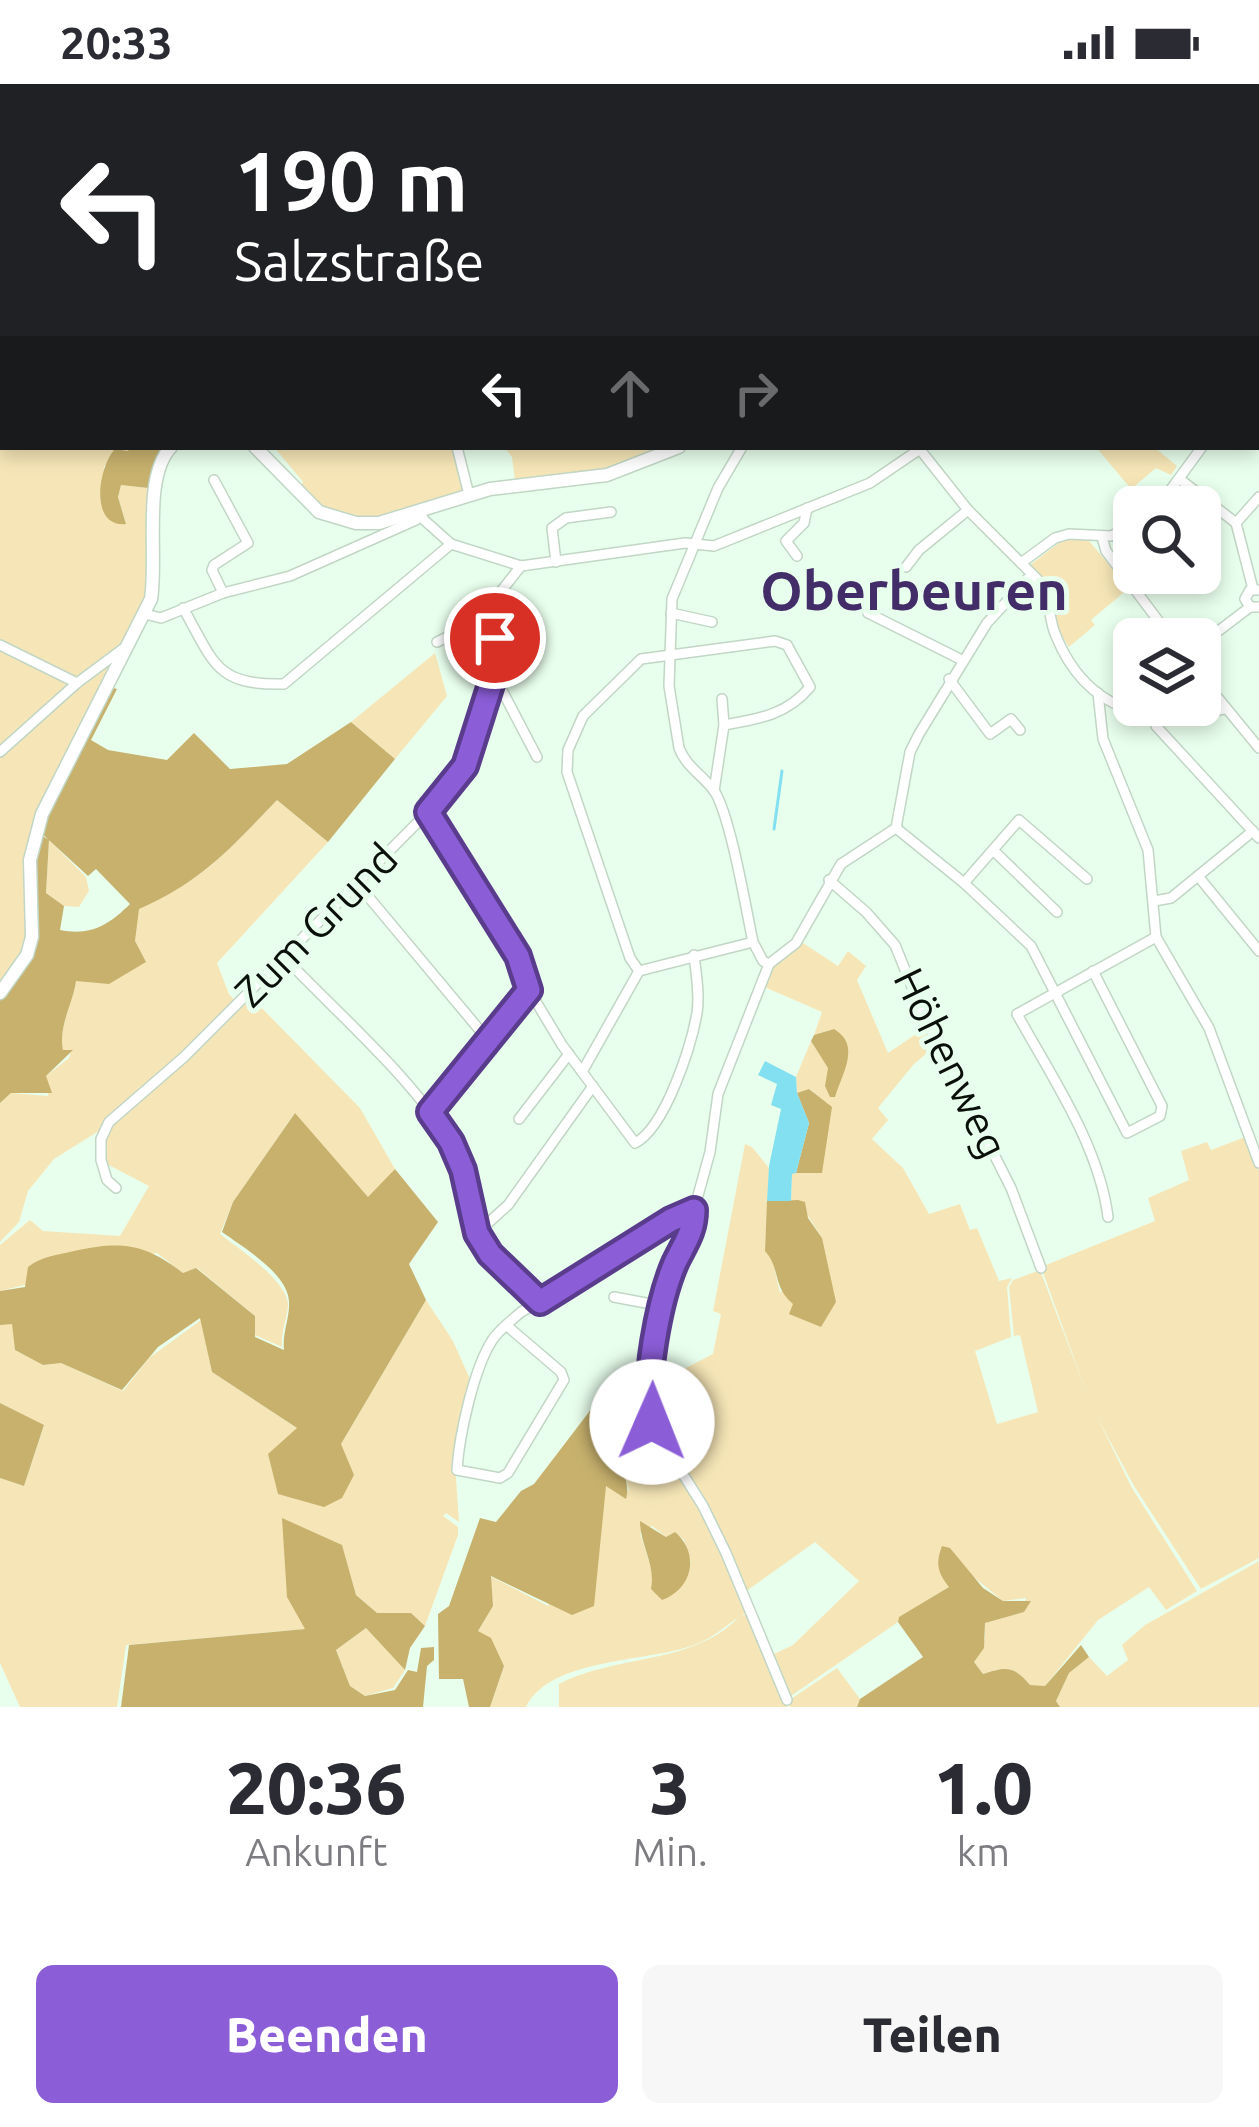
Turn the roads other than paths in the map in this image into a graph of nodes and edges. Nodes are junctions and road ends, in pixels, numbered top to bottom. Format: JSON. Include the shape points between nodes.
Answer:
{"nodes":[{"id":1,"x":169,"y":450,"type":"edge"},
{"id":2,"x":258,"y":450,"type":"edge"},
{"id":3,"x":459,"y":450,"type":"edge"},
{"id":4,"x":671,"y":450,"type":"edge"},
{"id":5,"x":740,"y":450,"type":"edge"},
{"id":6,"x":916,"y":450,"type":"edge"},
{"id":7,"x":921,"y":450,"type":"edge"},
{"id":8,"x":1200,"y":450,"type":"edge"},
{"id":9,"x":214,"y":480,"type":"dead end"},
{"id":10,"x":1181,"y":480,"type":"junction"},
{"id":11,"x":1176,"y":486,"type":"edge"},
{"id":12,"x":469,"y":495,"type":"junction"},
{"id":13,"x":1259,"y":497,"type":"edge"},
{"id":14,"x":807,"y":508,"type":"junction"},
{"id":15,"x":968,"y":510,"type":"junction"},
{"id":16,"x":421,"y":511,"type":"junction"},
{"id":17,"x":610,"y":512,"type":"dead end"},
{"id":18,"x":1237,"y":523,"type":"junction"},
{"id":19,"x":1113,"y":533,"type":"edge"},
{"id":20,"x":1102,"y":537,"type":"junction"},
{"id":21,"x":451,"y":544,"type":"junction"},
{"id":22,"x":696,"y":545,"type":"junction"},
{"id":23,"x":797,"y":556,"type":"dead end"},
{"id":24,"x":556,"y":562,"type":"junction"},
{"id":25,"x":1021,"y":563,"type":"junction"},
{"id":26,"x":521,"y":566,"type":"junction"},
{"id":27,"x":906,"y":567,"type":"dead end"},
{"id":28,"x":1032,"y":574,"type":"junction"},
{"id":29,"x":1256,"y":589,"type":"edge"},
{"id":30,"x":223,"y":593,"type":"junction"},
{"id":31,"x":496,"y":606,"type":"junction"},
{"id":32,"x":1255,"y":607,"type":"edge"},
{"id":33,"x":183,"y":608,"type":"junction"},
{"id":34,"x":671,"y":613,"type":"junction"},
{"id":35,"x":868,"y":613,"type":"dead end"},
{"id":36,"x":145,"y":614,"type":"junction"},
{"id":37,"x":1156,"y":618,"type":"edge"},
{"id":38,"x":712,"y":622,"type":"dead end"},
{"id":39,"x":1221,"y":630,"type":"edge"},
{"id":40,"x":437,"y":642,"type":"dead end"},
{"id":41,"x":0,"y":645,"type":"edge"},
{"id":42,"x":129,"y":645,"type":"junction"},
{"id":43,"x":669,"y":656,"type":"junction"},
{"id":44,"x":962,"y":660,"type":"junction"},
{"id":45,"x":494,"y":675,"type":"junction"},
{"id":46,"x":949,"y":679,"type":"junction"},
{"id":47,"x":76,"y":683,"type":"junction"},
{"id":48,"x":1098,"y":693,"type":"junction"},
{"id":49,"x":722,"y":699,"type":"dead end"},
{"id":50,"x":1221,"y":704,"type":"edge"},
{"id":51,"x":1113,"y":706,"type":"edge"},
{"id":52,"x":1225,"y":709,"type":"junction"},
{"id":53,"x":1221,"y":710,"type":"edge"},
{"id":54,"x":724,"y":725,"type":"junction"},
{"id":55,"x":1156,"y":726,"type":"edge"},
{"id":56,"x":1020,"y":730,"type":"dead end"},
{"id":57,"x":1259,"y":748,"type":"edge"},
{"id":58,"x":0,"y":752,"type":"edge"},
{"id":59,"x":537,"y":757,"type":"dead end"},
{"id":60,"x":714,"y":791,"type":"junction"},
{"id":61,"x":428,"y":812,"type":"junction"},
{"id":62,"x":896,"y":828,"type":"junction"},
{"id":63,"x":1256,"y":835,"type":"edge"},
{"id":64,"x":993,"y":850,"type":"junction"},
{"id":65,"x":1198,"y":876,"type":"junction"},
{"id":66,"x":1087,"y":879,"type":"dead end"},
{"id":67,"x":829,"y":880,"type":"junction"},
{"id":68,"x":356,"y":882,"type":"junction"},
{"id":69,"x":964,"y":883,"type":"junction"},
{"id":70,"x":1154,"y":901,"type":"junction"},
{"id":71,"x":1057,"y":912,"type":"dead end"},
{"id":72,"x":1156,"y":937,"type":"junction"},
{"id":73,"x":753,"y":942,"type":"junction"},
{"id":74,"x":1259,"y":951,"type":"edge"},
{"id":75,"x":694,"y":955,"type":"junction"},
{"id":76,"x":283,"y":956,"type":"junction"},
{"id":77,"x":769,"y":964,"type":"junction"},
{"id":78,"x":639,"y":970,"type":"junction"},
{"id":79,"x":1093,"y":971,"type":"junction"},
{"id":80,"x":529,"y":990,"type":"junction"},
{"id":81,"x":0,"y":993,"type":"edge"},
{"id":82,"x":1054,"y":993,"type":"junction"},
{"id":83,"x":488,"y":1040,"type":"junction"},
{"id":84,"x":569,"y":1054,"type":"junction"},
{"id":85,"x":582,"y":1072,"type":"junction"},
{"id":86,"x":593,"y":1086,"type":"junction"},
{"id":87,"x":430,"y":1112,"type":"junction"},
{"id":88,"x":519,"y":1119,"type":"dead end"},
{"id":89,"x":1127,"y":1133,"type":"junction"},
{"id":90,"x":1132,"y":1146,"type":"dead end"},
{"id":91,"x":1259,"y":1163,"type":"edge"},
{"id":92,"x":116,"y":1188,"type":"dead end"},
{"id":93,"x":694,"y":1210,"type":"junction"},
{"id":94,"x":1108,"y":1217,"type":"dead end"},
{"id":95,"x":477,"y":1233,"type":"junction"},
{"id":96,"x":1041,"y":1268,"type":"dead end"},
{"id":97,"x":614,"y":1297,"type":"dead end"},
{"id":98,"x":540,"y":1302,"type":"junction"},
{"id":99,"x":662,"y":1306,"type":"junction"},
{"id":100,"x":506,"y":1325,"type":"junction"},
{"id":101,"x":787,"y":1700,"type":"dead end"}],
"edges":[{"from":1,"to":36,"type":"main road","via":[[153,481],[155,571]]},
{"from":2,"to":16,"type":"main road","via":[[304,499],[339,520],[379,523]]},
{"from":3,"to":12,"type":"street"},
{"from":4,"to":12,"type":"main road","via":[[607,475]]},
{"from":5,"to":22,"type":"street"},
{"from":6,"to":14,"type":"street","via":[[870,483]]},
{"from":7,"to":15,"type":"street"},
{"from":8,"to":10,"type":"street"},
{"from":9,"to":30,"type":"street","via":[[248,543],[214,565]]},
{"from":10,"to":11,"type":"street"},
{"from":10,"to":18,"type":"street"},
{"from":12,"to":16,"type":"main road"},
{"from":13,"to":18,"type":"street"},
{"from":14,"to":22,"type":"street","via":[[714,546]]},
{"from":14,"to":23,"type":"street","via":[[786,541]]},
{"from":15,"to":25,"type":"street"},
{"from":15,"to":27,"type":"street"},
{"from":16,"to":21,"type":"street"},
{"from":16,"to":30,"type":"street","via":[[328,562]]},
{"from":17,"to":24,"type":"street","via":[[559,521],[552,528]]},
{"from":18,"to":29,"type":"street"},
{"from":19,"to":20,"type":"street"},
{"from":20,"to":25,"type":"street","via":[[1055,538]]},
{"from":20,"to":37,"type":"street"},
{"from":21,"to":26,"type":"street"},
{"from":21,"to":33,"type":"street","via":[[284,683],[226,676]]},
{"from":22,"to":24,"type":"street"},
{"from":22,"to":34,"type":"street"},
{"from":24,"to":26,"type":"street"},
{"from":25,"to":28,"type":"street"},
{"from":26,"to":31,"type":"street"},
{"from":28,"to":44,"type":"street"},
{"from":28,"to":48,"type":"street","via":[[1047,593],[1057,639]]},
{"from":29,"to":32,"type":"street","via":[[1246,596]]},
{"from":30,"to":33,"type":"street"},
{"from":31,"to":40,"type":"street"},
{"from":31,"to":45,"type":"street","name":"Zum Grund"},
{"from":32,"to":39,"type":"street"},
{"from":33,"to":36,"type":"street","via":[[161,618]]},
{"from":34,"to":38,"type":"street"},
{"from":34,"to":43,"type":"street"},
{"from":35,"to":44,"type":"street"},
{"from":36,"to":42,"type":"main road"},
{"from":41,"to":47,"type":"street"},
{"from":42,"to":47,"type":"street"},
{"from":42,"to":81,"type":"main road","via":[[41,814],[30,860],[32,937]]},
{"from":43,"to":54,"type":"street","via":[[775,641],[795,655],[810,687],[797,703]]},
{"from":43,"to":60,"type":"street","via":[[682,758]]},
{"from":43,"to":78,"type":"street","via":[[629,667],[583,716],[568,750],[572,789]]},
{"from":44,"to":46,"type":"street"},
{"from":45,"to":59,"type":"street"},
{"from":45,"to":61,"type":"street","name":"Zum Grund","via":[[465,766]]},
{"from":46,"to":56,"type":"street","via":[[990,734],[1010,719]]},
{"from":46,"to":62,"type":"street","via":[[910,752]]},
{"from":47,"to":58,"type":"street"},
{"from":48,"to":51,"type":"street"},
{"from":48,"to":70,"type":"street","via":[[1103,740],[1148,850]]},
{"from":49,"to":54,"type":"street"},
{"from":50,"to":52,"type":"street"},
{"from":52,"to":53,"type":"street"},
{"from":52,"to":57,"type":"street"},
{"from":54,"to":60,"type":"street"},
{"from":55,"to":63,"type":"street"},
{"from":60,"to":73,"type":"street"},
{"from":61,"to":68,"type":"street","name":"Zum Grund"},
{"from":61,"to":80,"type":"street","via":[[518,956]]},
{"from":62,"to":67,"type":"street"},
{"from":62,"to":69,"type":"street"},
{"from":63,"to":65,"type":"street"},
{"from":64,"to":66,"type":"street","via":[[1019,820]]},
{"from":64,"to":69,"type":"street"},
{"from":64,"to":71,"type":"street"},
{"from":65,"to":70,"type":"street"},
{"from":65,"to":74,"type":"street"},
{"from":67,"to":77,"type":"street","via":[[796,943]]},
{"from":67,"to":96,"type":"street","name":"Höhenweg","via":[[895,945]]},
{"from":68,"to":76,"type":"street","name":"Zum Grund"},
{"from":68,"to":83,"type":"street"},
{"from":69,"to":82,"type":"street","via":[[1031,946]]},
{"from":70,"to":72,"type":"street"},
{"from":72,"to":79,"type":"street"},
{"from":72,"to":91,"type":"street","via":[[1209,1028]]},
{"from":73,"to":75,"type":"street"},
{"from":73,"to":77,"type":"street"},
{"from":75,"to":78,"type":"street"},
{"from":75,"to":86,"type":"street","via":[[698,1011],[649,1136],[635,1143]]},
{"from":76,"to":87,"type":"street"},
{"from":76,"to":92,"type":"street","name":"Zum Grund","via":[[109,1121],[101,1160]]},
{"from":77,"to":93,"type":"street","via":[[718,1094]]},
{"from":78,"to":85,"type":"street"},
{"from":79,"to":82,"type":"street"},
{"from":79,"to":89,"type":"street","via":[[1162,1106],[1160,1116]]},
{"from":80,"to":83,"type":"street"},
{"from":80,"to":84,"type":"street"},
{"from":82,"to":89,"type":"street"},
{"from":82,"to":94,"type":"street","via":[[1017,1014],[1077,1125]]},
{"from":83,"to":87,"type":"street"},
{"from":84,"to":85,"type":"street"},
{"from":84,"to":88,"type":"street"},
{"from":85,"to":86,"type":"street"},
{"from":86,"to":95,"type":"street","via":[[508,1205]]},
{"from":87,"to":95,"type":"street","via":[[463,1170]]},
{"from":89,"to":90,"type":"street"},
{"from":93,"to":98,"type":"street"},
{"from":93,"to":99,"type":"street"},
{"from":95,"to":98,"type":"street"},
{"from":97,"to":99,"type":"street"},
{"from":98,"to":100,"type":"street"},
{"from":99,"to":101,"type":"street","via":[[652,1422],[720,1540]]},
{"from":100,"to":100,"type":"street","via":[[483,1360],[457,1470],[504,1477],[564,1380]]}]}
